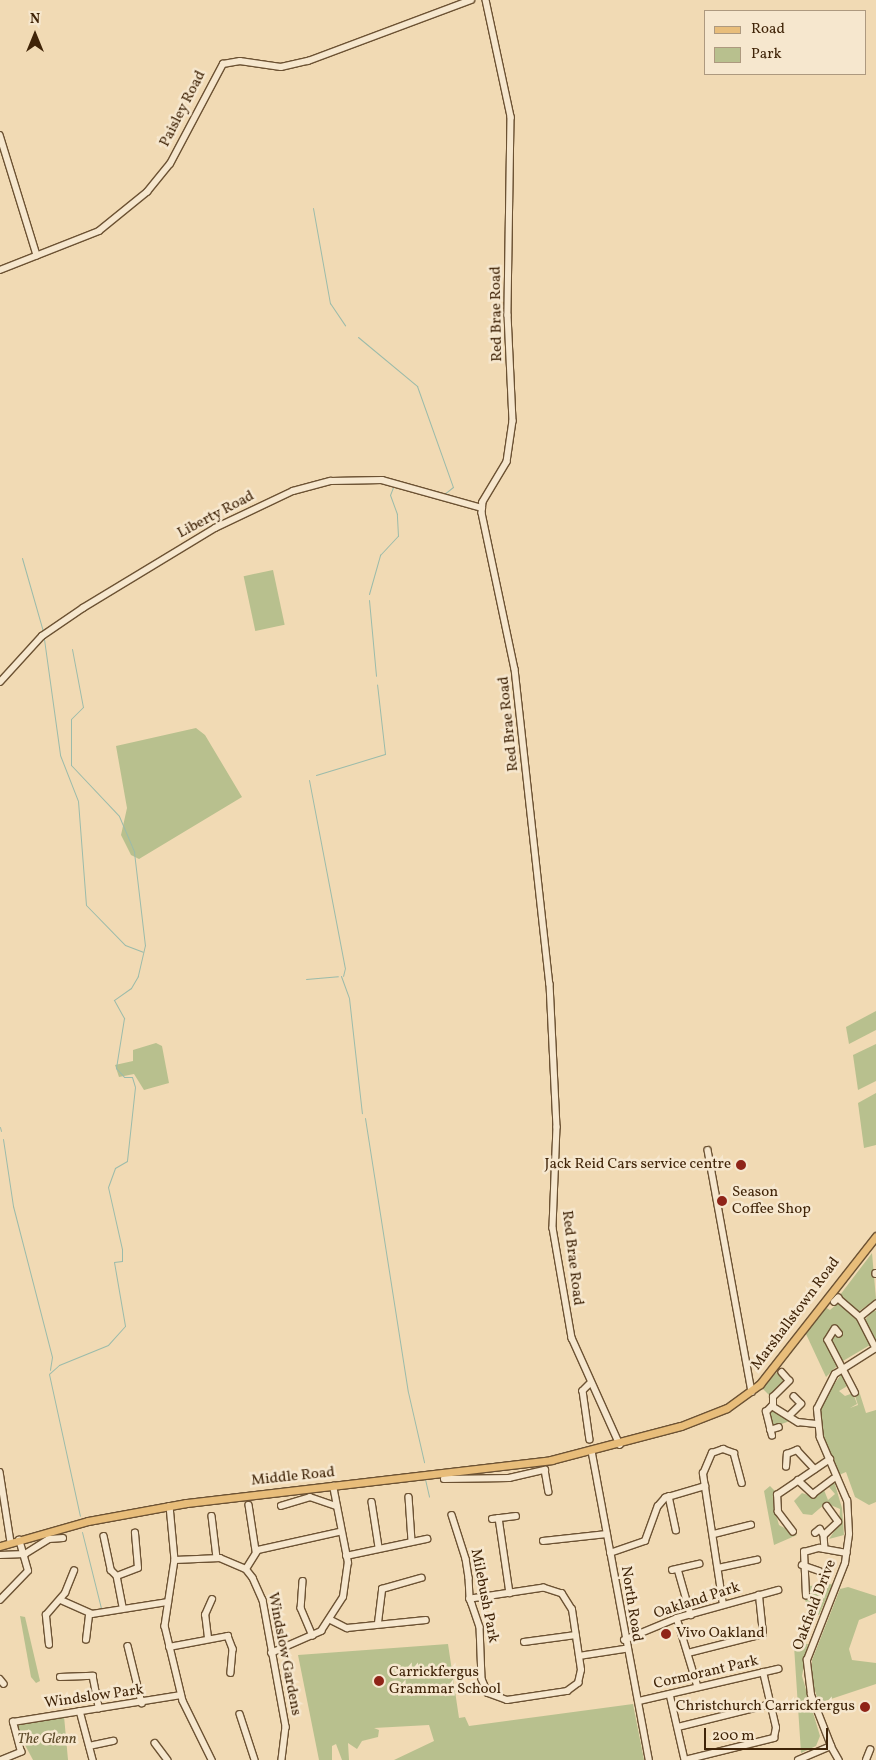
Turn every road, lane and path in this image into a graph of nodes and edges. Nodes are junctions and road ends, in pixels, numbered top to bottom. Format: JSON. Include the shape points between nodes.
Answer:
{"nodes":[{"id":1,"x":471,"y":0,"type":"edge"},
{"id":2,"x":486,"y":0,"type":"edge"},
{"id":3,"x":0,"y":135,"type":"edge"},
{"id":4,"x":37,"y":255,"type":"junction"},
{"id":5,"x":0,"y":270,"type":"edge"},
{"id":6,"x":482,"y":508,"type":"junction"},
{"id":7,"x":0,"y":682,"type":"edge"},
{"id":8,"x":708,"y":1150,"type":"dead end"},
{"id":9,"x":876,"y":1236,"type":"edge"},
{"id":10,"x":834,"y":1302,"type":"dead end"},
{"id":11,"x":876,"y":1304,"type":"edge"},
{"id":12,"x":860,"y":1317,"type":"junction"},
{"id":13,"x":839,"y":1334,"type":"dead end"},
{"id":14,"x":876,"y":1348,"type":"edge"},
{"id":15,"x":844,"y":1367,"type":"junction"},
{"id":16,"x":782,"y":1373,"type":"dead end"},
{"id":17,"x":590,"y":1384,"type":"junction"},
{"id":18,"x":752,"y":1392,"type":"junction"},
{"id":19,"x":855,"y":1392,"type":"dead end"},
{"id":20,"x":794,"y":1397,"type":"dead end"},
{"id":21,"x":774,"y":1406,"type":"junction"},
{"id":22,"x":789,"y":1416,"type":"junction"},
{"id":23,"x":816,"y":1424,"type":"junction"},
{"id":24,"x":780,"y":1427,"type":"dead end"},
{"id":25,"x":590,"y":1440,"type":"dead end"},
{"id":26,"x":620,"y":1445,"type":"junction"},
{"id":27,"x":592,"y":1451,"type":"junction"},
{"id":28,"x":830,"y":1459,"type":"junction"},
{"id":29,"x":507,"y":1466,"type":"junction"},
{"id":30,"x":786,"y":1467,"type":"dead end"},
{"id":31,"x":815,"y":1468,"type":"junction"},
{"id":32,"x":0,"y":1472,"type":"edge"},
{"id":33,"x":509,"y":1478,"type":"junction"},
{"id":34,"x":444,"y":1479,"type":"dead end"},
{"id":35,"x":833,"y":1479,"type":"dead end"},
{"id":36,"x":798,"y":1480,"type":"junction"},
{"id":37,"x":742,"y":1483,"type":"dead end"},
{"id":38,"x":334,"y":1486,"type":"junction"},
{"id":39,"x":705,"y":1486,"type":"junction"},
{"id":40,"x":825,"y":1486,"type":"junction"},
{"id":41,"x":549,"y":1492,"type":"dead end"},
{"id":42,"x":831,"y":1492,"type":"dead end"},
{"id":43,"x":669,"y":1496,"type":"junction"},
{"id":44,"x":409,"y":1498,"type":"dead end"},
{"id":45,"x":372,"y":1502,"type":"dead end"},
{"id":46,"x":248,"y":1505,"type":"dead end"},
{"id":47,"x":170,"y":1506,"type":"junction"},
{"id":48,"x":281,"y":1506,"type":"dead end"},
{"id":49,"x":336,"y":1506,"type":"junction"},
{"id":50,"x":827,"y":1507,"type":"dead end"},
{"id":51,"x":838,"y":1508,"type":"dead end"},
{"id":52,"x":833,"y":1513,"type":"junction"},
{"id":53,"x":452,"y":1515,"type":"dead end"},
{"id":54,"x":212,"y":1516,"type":"dead end"},
{"id":55,"x":516,"y":1516,"type":"dead end"},
{"id":56,"x":499,"y":1518,"type":"junction"},
{"id":57,"x":492,"y":1519,"type":"dead end"},
{"id":58,"x":751,"y":1525,"type":"dead end"},
{"id":59,"x":676,"y":1530,"type":"dead end"},
{"id":60,"x":339,"y":1532,"type":"junction"},
{"id":61,"x":793,"y":1532,"type":"dead end"},
{"id":62,"x":135,"y":1533,"type":"dead end"},
{"id":63,"x":815,"y":1533,"type":"dead end"},
{"id":64,"x":607,"y":1534,"type":"junction"},
{"id":65,"x":714,"y":1534,"type":"junction"},
{"id":66,"x":824,"y":1535,"type":"junction"},
{"id":67,"x":104,"y":1536,"type":"dead end"},
{"id":68,"x":63,"y":1538,"type":"dead end"},
{"id":69,"x":427,"y":1539,"type":"dead end"},
{"id":70,"x":412,"y":1540,"type":"junction"},
{"id":71,"x":15,"y":1541,"type":"junction"},
{"id":72,"x":543,"y":1541,"type":"dead end"},
{"id":73,"x":0,"y":1546,"type":"edge"},
{"id":74,"x":378,"y":1547,"type":"junction"},
{"id":75,"x":825,"y":1549,"type":"junction"},
{"id":76,"x":256,"y":1552,"type":"junction"},
{"id":77,"x":610,"y":1553,"type":"junction"},
{"id":78,"x":847,"y":1553,"type":"junction"},
{"id":79,"x":25,"y":1554,"type":"junction"},
{"id":80,"x":0,"y":1555,"type":"edge"},
{"id":81,"x":346,"y":1556,"type":"junction"},
{"id":82,"x":217,"y":1558,"type":"junction"},
{"id":83,"x":176,"y":1560,"type":"junction"},
{"id":84,"x":757,"y":1560,"type":"dead end"},
{"id":85,"x":699,"y":1564,"type":"dead end"},
{"id":86,"x":802,"y":1565,"type":"junction"},
{"id":87,"x":819,"y":1567,"type":"dead end"},
{"id":88,"x":718,"y":1568,"type":"junction"},
{"id":89,"x":246,"y":1569,"type":"junction"},
{"id":90,"x":74,"y":1571,"type":"dead end"},
{"id":91,"x":117,"y":1576,"type":"junction"},
{"id":92,"x":421,"y":1578,"type":"dead end"},
{"id":93,"x":303,"y":1581,"type":"dead end"},
{"id":94,"x":778,"y":1590,"type":"dead end"},
{"id":95,"x":510,"y":1593,"type":"junction"},
{"id":96,"x":759,"y":1595,"type":"junction"},
{"id":97,"x":806,"y":1596,"type":"dead end"},
{"id":98,"x":212,"y":1599,"type":"dead end"},
{"id":99,"x":470,"y":1599,"type":"junction"},
{"id":100,"x":0,"y":1600,"type":"edge"},
{"id":101,"x":60,"y":1600,"type":"junction"},
{"id":102,"x":168,"y":1602,"type":"junction"},
{"id":103,"x":723,"y":1605,"type":"junction"},
{"id":104,"x":123,"y":1608,"type":"junction"},
{"id":105,"x":89,"y":1614,"type":"junction"},
{"id":106,"x":691,"y":1614,"type":"junction"},
{"id":107,"x":677,"y":1618,"type":"junction"},
{"id":108,"x":331,"y":1620,"type":"junction"},
{"id":109,"x":426,"y":1620,"type":"dead end"},
{"id":110,"x":378,"y":1623,"type":"junction"},
{"id":111,"x":576,"y":1635,"type":"junction"},
{"id":112,"x":313,"y":1636,"type":"junction"},
{"id":113,"x":208,"y":1638,"type":"junction"},
{"id":114,"x":86,"y":1640,"type":"dead end"},
{"id":115,"x":624,"y":1640,"type":"junction"},
{"id":116,"x":524,"y":1642,"type":"dead end"},
{"id":117,"x":49,"y":1645,"type":"dead end"},
{"id":118,"x":128,"y":1646,"type":"dead end"},
{"id":119,"x":169,"y":1647,"type":"junction"},
{"id":120,"x":625,"y":1649,"type":"junction"},
{"id":121,"x":271,"y":1653,"type":"junction"},
{"id":122,"x":688,"y":1654,"type":"junction"},
{"id":123,"x":579,"y":1656,"type":"junction"},
{"id":124,"x":778,"y":1669,"type":"dead end"},
{"id":125,"x":763,"y":1672,"type":"junction"},
{"id":126,"x":231,"y":1673,"type":"dead end"},
{"id":127,"x":60,"y":1677,"type":"dead end"},
{"id":128,"x":698,"y":1687,"type":"junction"},
{"id":129,"x":670,"y":1694,"type":"junction"},
{"id":130,"x":181,"y":1695,"type":"junction"},
{"id":131,"x":639,"y":1701,"type":"junction"},
{"id":132,"x":142,"y":1703,"type":"junction"},
{"id":133,"x":771,"y":1704,"type":"junction"},
{"id":134,"x":99,"y":1708,"type":"junction"},
{"id":135,"x":80,"y":1711,"type":"junction"},
{"id":136,"x":240,"y":1714,"type":"dead end"},
{"id":137,"x":678,"y":1727,"type":"junction"},
{"id":138,"x":114,"y":1741,"type":"dead end"},
{"id":139,"x":155,"y":1743,"type":"dead end"},
{"id":140,"x":89,"y":1746,"type":"junction"},
{"id":141,"x":831,"y":1746,"type":"junction"},
{"id":142,"x":865,"y":1752,"type":"dead end"},
{"id":143,"x":1,"y":1760,"type":"edge"},
{"id":144,"x":93,"y":1760,"type":"edge"},
{"id":145,"x":168,"y":1760,"type":"edge"},
{"id":146,"x":212,"y":1760,"type":"edge"},
{"id":147,"x":255,"y":1760,"type":"edge"},
{"id":148,"x":282,"y":1760,"type":"edge"},
{"id":149,"x":649,"y":1760,"type":"edge"},
{"id":150,"x":685,"y":1760,"type":"edge"},
{"id":151,"x":798,"y":1760,"type":"edge"},
{"id":152,"x":839,"y":1760,"type":"edge"},
{"id":153,"x":866,"y":1760,"type":"edge"}],
"edges":[{"from":1,"to":4,"type":"street","name":"Paisley Road","via":[[308,61],[281,67],[240,62],[222,64],[160,179],[99,231]]},
{"from":2,"to":6,"type":"street","name":"Red Brae Road","via":[[512,124],[508,315],[513,421],[506,462]]},
{"from":3,"to":4,"type":"street"},
{"from":4,"to":5,"type":"street","name":"Paisley Road"},
{"from":6,"to":7,"type":"street","name":"Liberty Road","via":[[382,480],[331,481],[293,491],[214,528],[83,608],[42,636]]},
{"from":6,"to":17,"type":"street","name":"Red Brae Road","via":[[515,669],[550,984],[557,1127],[553,1228],[572,1338]]},
{"from":8,"to":18,"type":"street"},
{"from":9,"to":18,"type":"main road","name":"Marshallstown Road","via":[[788,1354]]},
{"from":10,"to":12,"type":"street","via":[[838,1298]]},
{"from":11,"to":12,"type":"street"},
{"from":12,"to":14,"type":"street"},
{"from":13,"to":15,"type":"street","via":[[835,1329],[828,1339]]},
{"from":14,"to":15,"type":"street"},
{"from":15,"to":19,"type":"street"},
{"from":15,"to":23,"type":"street","via":[[821,1394]]},
{"from":16,"to":21,"type":"street","via":[[789,1381],[774,1396]]},
{"from":17,"to":25,"type":"street","via":[[583,1390]]},
{"from":17,"to":26,"type":"street","name":"Red Brae Road"},
{"from":18,"to":26,"type":"main road","name":"Marshallstown Road","via":[[712,1415]]},
{"from":20,"to":22,"type":"street","via":[[801,1404]]},
{"from":21,"to":22,"type":"street"},
{"from":21,"to":24,"type":"street","via":[[766,1412],[771,1433]]},
{"from":22,"to":23,"type":"street","via":[[798,1422]]},
{"from":23,"to":28,"type":"street","name":"Oakfield Drive"},
{"from":26,"to":27,"type":"main road","name":"Marshallstown Road"},
{"from":27,"to":29,"type":"main road","name":"Middle Road"},
{"from":27,"to":64,"type":"street","name":"North Road"},
{"from":28,"to":31,"type":"street"},
{"from":28,"to":78,"type":"street","name":"Oakfield Drive","via":[[847,1501]]},
{"from":29,"to":33,"type":"street"},
{"from":29,"to":38,"type":"main road","name":"Middle Road"},
{"from":30,"to":31,"type":"street","via":[[786,1455],[801,1451]]},
{"from":31,"to":36,"type":"street"},
{"from":32,"to":71,"type":"street"},
{"from":33,"to":34,"type":"street"},
{"from":33,"to":41,"type":"street","via":[[546,1471]]},
{"from":35,"to":40,"type":"street"},
{"from":36,"to":40,"type":"street","via":[[812,1494]]},
{"from":36,"to":61,"type":"street","via":[[776,1498],[778,1512]]},
{"from":37,"to":39,"type":"street","via":[[736,1456],[723,1449],[708,1457]]},
{"from":38,"to":47,"type":"main road","name":"Middle Road"},
{"from":38,"to":49,"type":"street"},
{"from":39,"to":43,"type":"street"},
{"from":39,"to":65,"type":"street"},
{"from":40,"to":42,"type":"street"},
{"from":43,"to":59,"type":"street"},
{"from":43,"to":77,"type":"street","via":[[658,1506],[644,1541]]},
{"from":44,"to":70,"type":"street"},
{"from":45,"to":74,"type":"street"},
{"from":46,"to":76,"type":"street"},
{"from":47,"to":71,"type":"main road","name":"Middle Road"},
{"from":47,"to":83,"type":"street"},
{"from":48,"to":49,"type":"street","via":[[310,1497]]},
{"from":49,"to":60,"type":"street"},
{"from":50,"to":52,"type":"street"},
{"from":51,"to":52,"type":"street"},
{"from":52,"to":66,"type":"street","via":[[837,1523]]},
{"from":53,"to":99,"type":"street","name":"Milebush Park","via":[[466,1559]]},
{"from":54,"to":82,"type":"street"},
{"from":55,"to":56,"type":"street"},
{"from":56,"to":57,"type":"street"},
{"from":56,"to":95,"type":"street"},
{"from":58,"to":65,"type":"street"},
{"from":60,"to":76,"type":"street"},
{"from":60,"to":81,"type":"street"},
{"from":62,"to":91,"type":"street","via":[[138,1568]]},
{"from":63,"to":66,"type":"street","via":[[820,1529]]},
{"from":64,"to":72,"type":"street"},
{"from":64,"to":77,"type":"street","name":"North Road"},
{"from":65,"to":88,"type":"street"},
{"from":66,"to":75,"type":"street"},
{"from":67,"to":91,"type":"street","via":[[111,1570]]},
{"from":68,"to":79,"type":"street","via":[[49,1538]]},
{"from":69,"to":70,"type":"street"},
{"from":70,"to":74,"type":"street"},
{"from":71,"to":73,"type":"main road","name":"Middle Road"},
{"from":71,"to":79,"type":"street"},
{"from":74,"to":81,"type":"street"},
{"from":75,"to":78,"type":"street"},
{"from":75,"to":86,"type":"street","via":[[806,1550]]},
{"from":76,"to":89,"type":"street"},
{"from":77,"to":115,"type":"street","name":"North Road"},
{"from":78,"to":141,"type":"street","name":"Oakfield Drive","via":[[807,1666],[811,1696]]},
{"from":79,"to":80,"type":"street"},
{"from":79,"to":100,"type":"street","via":[[27,1574]]},
{"from":81,"to":108,"type":"street","via":[[346,1586]]},
{"from":82,"to":83,"type":"street"},
{"from":82,"to":89,"type":"street"},
{"from":83,"to":102,"type":"street"},
{"from":84,"to":88,"type":"street"},
{"from":85,"to":106,"type":"street","via":[[675,1570]]},
{"from":86,"to":87,"type":"street"},
{"from":86,"to":97,"type":"street"},
{"from":88,"to":103,"type":"street"},
{"from":89,"to":121,"type":"street","name":"Windslow Gardens","via":[[261,1594]]},
{"from":90,"to":101,"type":"street"},
{"from":91,"to":104,"type":"street"},
{"from":92,"to":110,"type":"street","via":[[382,1589]]},
{"from":93,"to":112,"type":"street","via":[[301,1608]]},
{"from":94,"to":96,"type":"street","name":"Oakland Park"},
{"from":95,"to":99,"type":"street"},
{"from":95,"to":111,"type":"street","via":[[544,1588],[559,1592],[571,1607]]},
{"from":96,"to":103,"type":"street","name":"Oakland Park"},
{"from":96,"to":122,"type":"street","via":[[763,1634]]},
{"from":98,"to":113,"type":"street","via":[[205,1615]]},
{"from":99,"to":123,"type":"street","name":"Milebush Park","via":[[480,1627],[483,1683],[494,1698],[571,1689],[580,1679]]},
{"from":101,"to":105,"type":"street"},
{"from":101,"to":117,"type":"street","via":[[44,1619]]},
{"from":102,"to":104,"type":"street"},
{"from":102,"to":119,"type":"street","via":[[165,1621]]},
{"from":103,"to":106,"type":"street","name":"Oakland Park"},
{"from":104,"to":105,"type":"street"},
{"from":105,"to":114,"type":"street"},
{"from":106,"to":107,"type":"street","name":"Oakland Park"},
{"from":107,"to":115,"type":"street","name":"Oakland Park"},
{"from":107,"to":122,"type":"street"},
{"from":108,"to":110,"type":"street","via":[[347,1628]]},
{"from":108,"to":112,"type":"street"},
{"from":109,"to":110,"type":"street"},
{"from":111,"to":116,"type":"street"},
{"from":111,"to":123,"type":"street"},
{"from":112,"to":121,"type":"street"},
{"from":113,"to":119,"type":"street"},
{"from":113,"to":126,"type":"street","via":[[232,1639]]},
{"from":115,"to":120,"type":"street","name":"North Road"},
{"from":118,"to":132,"type":"street"},
{"from":119,"to":130,"type":"street"},
{"from":120,"to":123,"type":"street"},
{"from":120,"to":131,"type":"street","name":"North Road"},
{"from":121,"to":148,"type":"street","name":"Windslow Gardens","via":[[287,1732]]},
{"from":122,"to":128,"type":"street"},
{"from":124,"to":125,"type":"street","name":"Cormorant Park"},
{"from":125,"to":128,"type":"street","name":"Cormorant Park"},
{"from":125,"to":133,"type":"street"},
{"from":127,"to":134,"type":"street","via":[[93,1676]]},
{"from":128,"to":129,"type":"street","name":"Cormorant Park"},
{"from":129,"to":131,"type":"street","name":"Cormorant Park"},
{"from":129,"to":137,"type":"street"},
{"from":130,"to":132,"type":"street","name":"Windslow Park"},
{"from":130,"to":146,"type":"street"},
{"from":131,"to":149,"type":"street","name":"North Road"},
{"from":132,"to":134,"type":"street","name":"Windslow Park"},
{"from":133,"to":137,"type":"street"},
{"from":133,"to":150,"type":"street","via":[[776,1732],[773,1739]]},
{"from":134,"to":135,"type":"street","name":"Windslow Park"},
{"from":135,"to":140,"type":"street"},
{"from":135,"to":143,"type":"street","name":"Windslow Park","via":[[11,1725],[21,1751]]},
{"from":136,"to":147,"type":"street"},
{"from":137,"to":150,"type":"street"},
{"from":138,"to":140,"type":"street"},
{"from":139,"to":145,"type":"street"},
{"from":140,"to":144,"type":"street"},
{"from":141,"to":151,"type":"street"},
{"from":141,"to":152,"type":"street","name":"Oakfield Drive"},
{"from":142,"to":153,"type":"street"}]}
